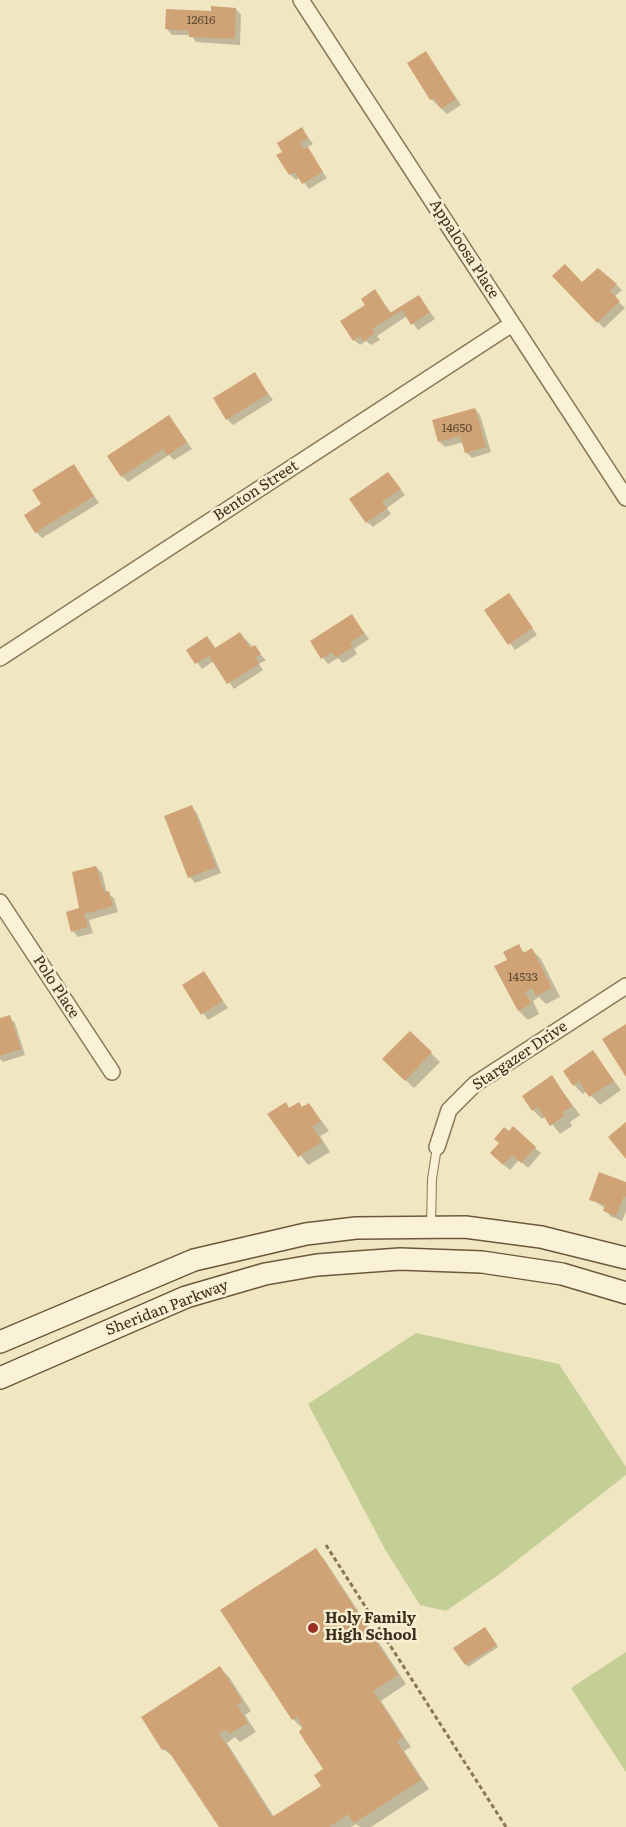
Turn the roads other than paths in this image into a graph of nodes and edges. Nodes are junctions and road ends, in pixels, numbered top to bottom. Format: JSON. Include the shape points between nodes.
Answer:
{"nodes":[{"id":1,"x":301,"y":0,"type":"edge"},
{"id":2,"x":512,"y":324,"type":"junction"},
{"id":3,"x":626,"y":498,"type":"edge"},
{"id":4,"x":0,"y":658,"type":"edge"},
{"id":5,"x":0,"y":902,"type":"edge"},
{"id":6,"x":626,"y":986,"type":"edge"},
{"id":7,"x":112,"y":1072,"type":"dead end"},
{"id":8,"x":437,"y":1147,"type":"joint"},
{"id":9,"x":431,"y":1226,"type":"junction"},
{"id":10,"x":626,"y":1258,"type":"edge"},
{"id":11,"x":626,"y":1293,"type":"edge"},
{"id":12,"x":0,"y":1342,"type":"edge"},
{"id":13,"x":0,"y":1378,"type":"edge"}],
"edges":[{"from":1,"to":2,"type":"street","name":"Appaloosa Place"},
{"from":2,"to":3,"type":"street","name":"Appaloosa Place"},
{"from":2,"to":4,"type":"street","name":"Benton Street"},
{"from":5,"to":7,"type":"street","name":"Polo Place"},
{"from":6,"to":8,"type":"street","name":"Stargazer Drive","via":[[475,1084],[449,1110]]},
{"from":8,"to":9,"type":"lane"},
{"from":9,"to":10,"type":"main road","via":[[541,1237]]},
{"from":9,"to":12,"type":"main road","via":[[306,1234],[221,1252],[142,1280]]},
{"from":11,"to":13,"type":"main road","name":"Sheridan Parkway","via":[[562,1274],[482,1262],[400,1258],[317,1264],[265,1274],[186,1297]]}]}
